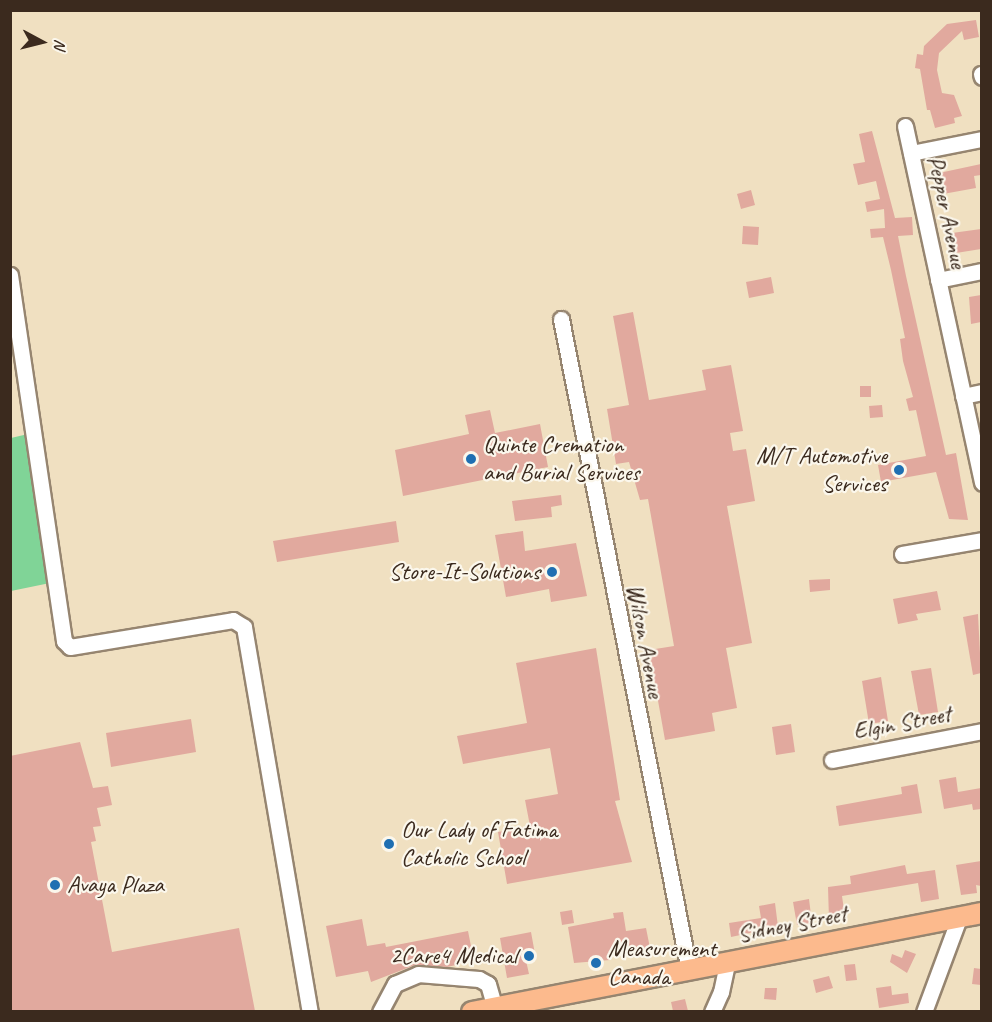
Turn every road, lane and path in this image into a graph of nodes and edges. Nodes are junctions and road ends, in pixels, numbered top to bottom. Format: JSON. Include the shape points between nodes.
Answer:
{"nodes":[{"id":1,"x":905,"y":126,"type":"dead end"},
{"id":2,"x":981,"y":139,"type":"edge"},
{"id":3,"x":911,"y":153,"type":"junction"},
{"id":4,"x":981,"y":271,"type":"edge"},
{"id":5,"x":10,"y":275,"type":"edge"},
{"id":6,"x":938,"y":280,"type":"junction"},
{"id":7,"x":561,"y":319,"type":"dead end"},
{"id":8,"x":981,"y":392,"type":"edge"},
{"id":9,"x":963,"y":396,"type":"junction"},
{"id":10,"x":981,"y":483,"type":"edge"},
{"id":11,"x":981,"y":540,"type":"edge"},
{"id":12,"x":902,"y":554,"type":"dead end"},
{"id":13,"x":981,"y":731,"type":"edge"},
{"id":14,"x":832,"y":760,"type":"dead end"},
{"id":15,"x":981,"y":913,"type":"edge"},
{"id":16,"x":959,"y":918,"type":"junction"},
{"id":17,"x":727,"y":963,"type":"junction"},
{"id":18,"x":689,"y":970,"type":"junction"},
{"id":19,"x":495,"y":1009,"type":"edge"},
{"id":20,"x":310,"y":1011,"type":"edge"},
{"id":21,"x":380,"y":1011,"type":"edge"},
{"id":22,"x":472,"y":1011,"type":"edge"},
{"id":23,"x":712,"y":1011,"type":"edge"},
{"id":24,"x":924,"y":1011,"type":"edge"}],
"edges":[{"from":1,"to":3,"type":"street","name":"Pepper Avenue"},
{"from":2,"to":3,"type":"street"},
{"from":3,"to":6,"type":"street","name":"Pepper Avenue"},
{"from":4,"to":6,"type":"street"},
{"from":5,"to":20,"type":"street","via":[[64,641],[70,647],[233,620],[244,627]]},
{"from":6,"to":9,"type":"street","name":"Pepper Avenue"},
{"from":7,"to":18,"type":"street","name":"Wilson Avenue"},
{"from":8,"to":9,"type":"street"},
{"from":9,"to":10,"type":"street","name":"Pepper Avenue"},
{"from":11,"to":12,"type":"street"},
{"from":13,"to":14,"type":"street","name":"Elgin Street"},
{"from":15,"to":16,"type":"main road","name":"Sidney Street"},
{"from":16,"to":17,"type":"main road","name":"Sidney Street"},
{"from":16,"to":24,"type":"street"},
{"from":17,"to":18,"type":"main road","name":"Sidney Street"},
{"from":17,"to":23,"type":"street"},
{"from":18,"to":19,"type":"main road","name":"Sidney Street"},
{"from":19,"to":21,"type":"street","via":[[488,984],[479,979],[418,974],[395,984]]},
{"from":19,"to":22,"type":"main road","name":"Sidney Street"}]}
